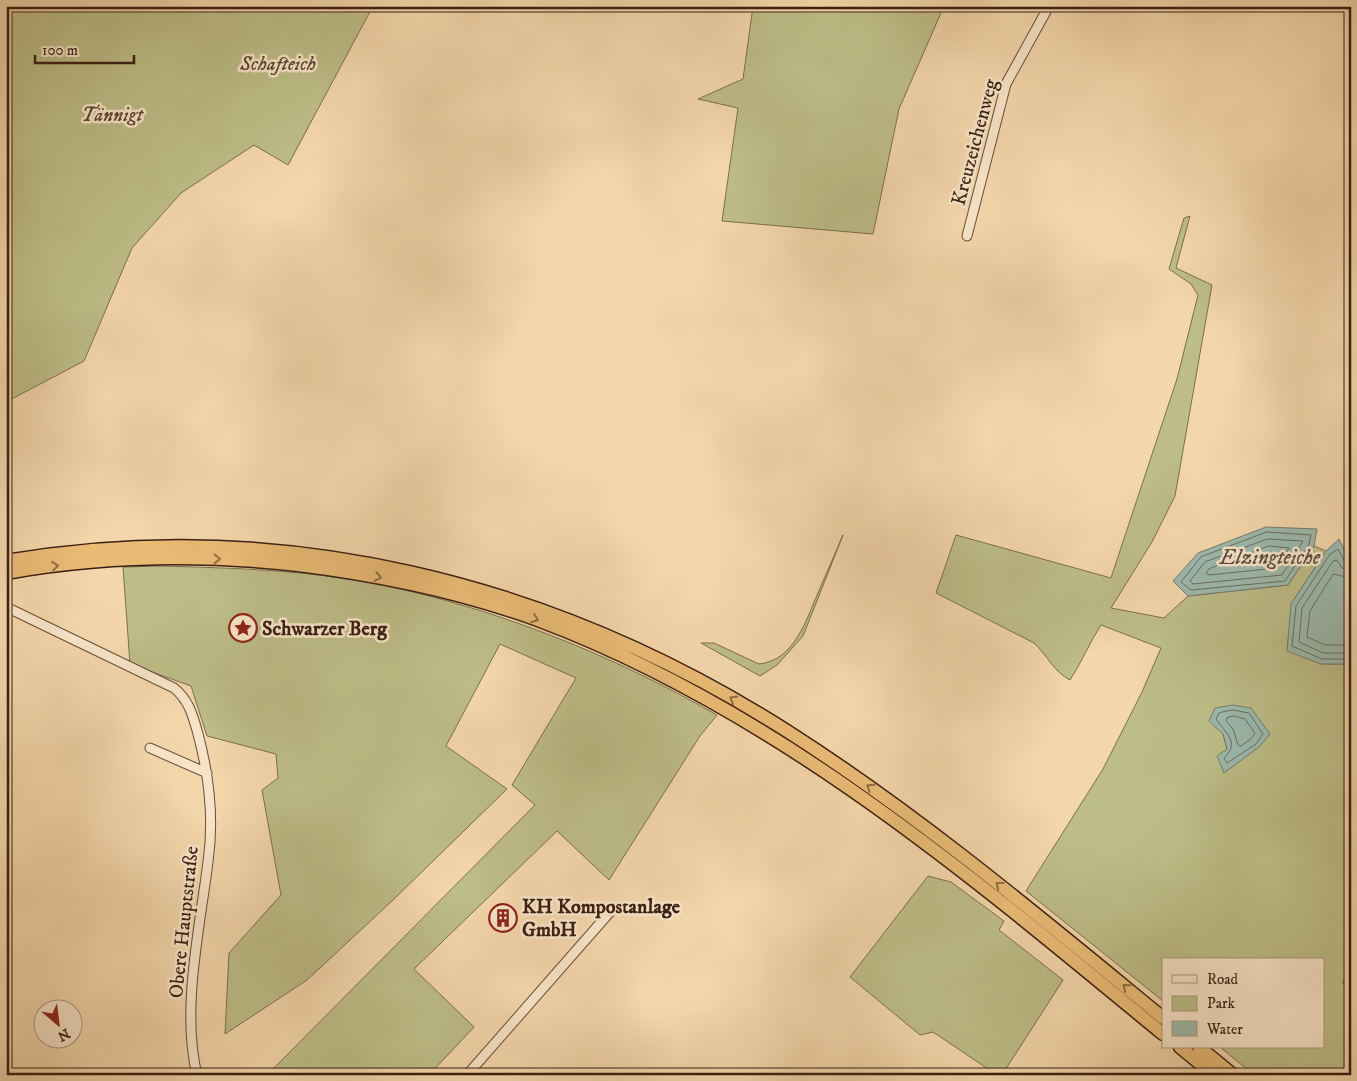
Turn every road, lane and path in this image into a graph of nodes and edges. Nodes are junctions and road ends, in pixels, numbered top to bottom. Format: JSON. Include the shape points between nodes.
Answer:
{"nodes":[{"id":1,"x":1049,"y":6,"type":"edge"},
{"id":2,"x":967,"y":236,"type":"dead end"},
{"id":3,"x":6,"y":561,"type":"edge"},
{"id":4,"x":6,"y":573,"type":"edge"},
{"id":5,"x":6,"y":607,"type":"edge"},
{"id":6,"x":150,"y":748,"type":"dead end"},
{"id":7,"x":207,"y":773,"type":"junction"},
{"id":8,"x":610,"y":912,"type":"dead end"},
{"id":9,"x":1162,"y":1017,"type":"edge"},
{"id":10,"x":1162,"y":1033,"type":"edge"},
{"id":11,"x":1181,"y":1048,"type":"edge"},
{"id":12,"x":1200,"y":1048,"type":"edge"},
{"id":13,"x":197,"y":1075,"type":"edge"},
{"id":14,"x":467,"y":1075,"type":"edge"},
{"id":15,"x":1214,"y":1075,"type":"edge"},
{"id":16,"x":1233,"y":1075,"type":"edge"}],
"edges":[{"from":1,"to":2,"type":"street","name":"Kreuzeichenweg","via":[[1006,84]]},
{"from":9,"to":3,"type":"highway","one_way":true,"via":[[942,840],[838,765],[696,678],[604,633],[489,591],[333,557],[234,548],[148,546]]},
{"from":4,"to":10,"type":"highway","one_way":true,"via":[[146,559],[233,559],[331,569],[426,587],[482,602],[572,634],[684,686],[828,773],[955,865]]},
{"from":5,"to":7,"type":"street","name":"Obere Hauptstraße","via":[[178,692],[191,711]]},
{"from":6,"to":7,"type":"street"},
{"from":7,"to":13,"type":"street","name":"Obere Hauptstraße","via":[[210,847],[192,988],[192,1044]]},
{"from":8,"to":14,"type":"street"},
{"from":11,"to":15,"type":"highway"},
{"from":12,"to":16,"type":"highway"}]}
